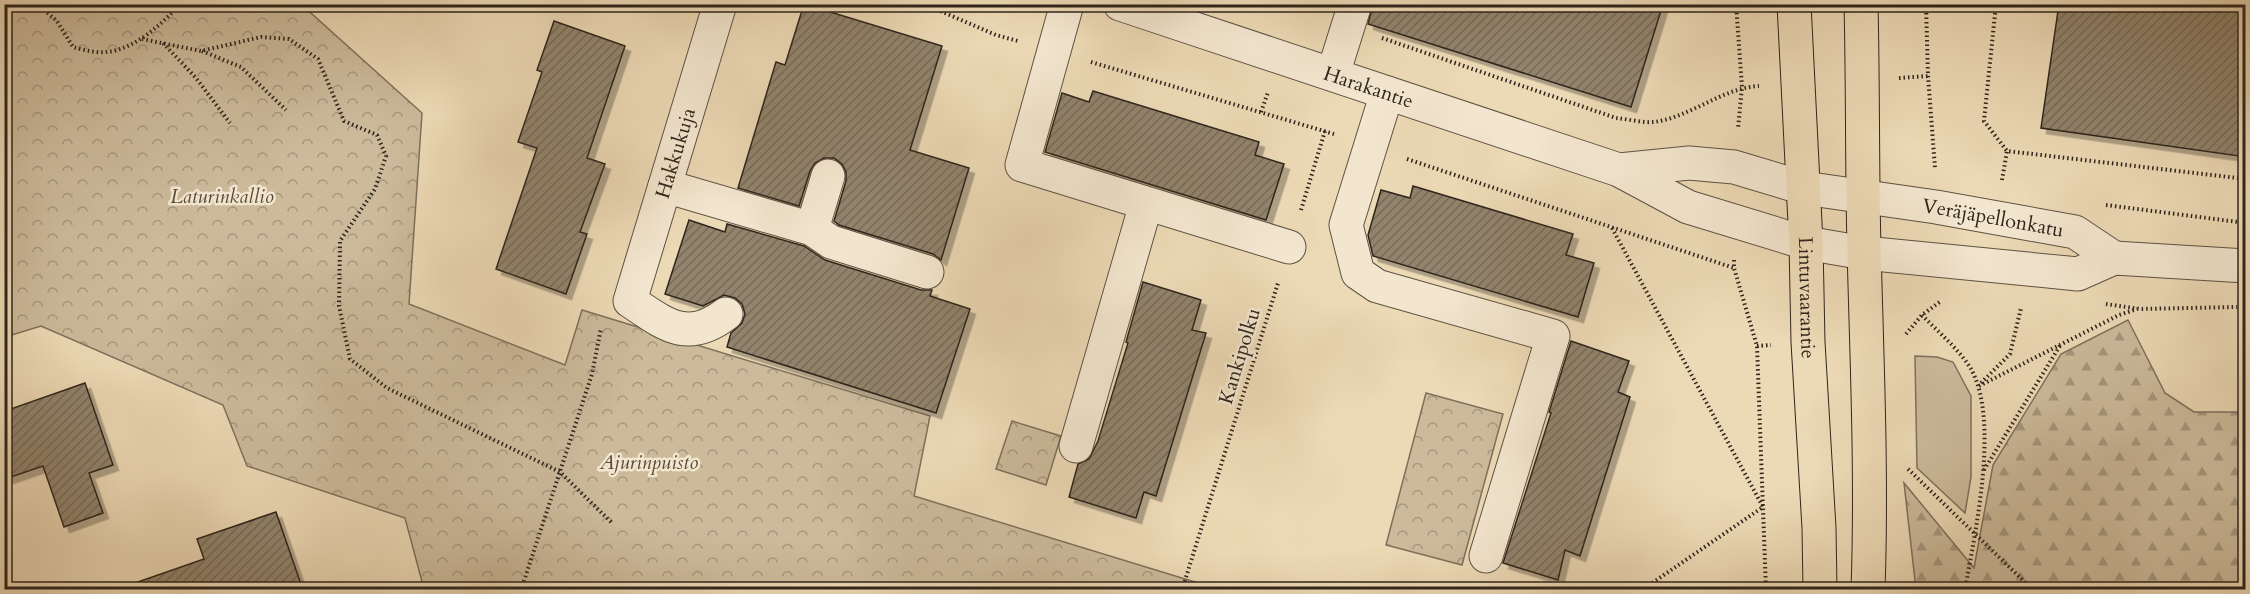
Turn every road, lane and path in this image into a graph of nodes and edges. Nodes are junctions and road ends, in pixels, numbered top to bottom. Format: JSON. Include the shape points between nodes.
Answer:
{"nodes":[{"id":1,"x":37,"y":4,"type":"edge"},
{"id":2,"x":180,"y":4,"type":"edge"},
{"id":3,"x":720,"y":4,"type":"edge"},
{"id":4,"x":924,"y":4,"type":"edge"},
{"id":5,"x":1067,"y":4,"type":"edge"},
{"id":6,"x":1120,"y":4,"type":"edge"},
{"id":7,"x":1736,"y":4,"type":"edge"},
{"id":8,"x":1794,"y":4,"type":"edge"},
{"id":9,"x":1861,"y":4,"type":"edge"},
{"id":10,"x":1926,"y":4,"type":"edge"},
{"id":11,"x":1996,"y":4,"type":"edge"},
{"id":12,"x":1352,"y":15,"type":"edge"},
{"id":13,"x":142,"y":39,"type":"junction"},
{"id":14,"x":163,"y":43,"type":"junction"},
{"id":15,"x":201,"y":51,"type":"junction"},
{"id":16,"x":1053,"y":52,"type":"junction"},
{"id":17,"x":1333,"y":74,"type":"junction"},
{"id":18,"x":1742,"y":87,"type":"junction"},
{"id":19,"x":1387,"y":93,"type":"junction"},
{"id":20,"x":286,"y":110,"type":"dead end"},
{"id":21,"x":230,"y":123,"type":"dead end"},
{"id":22,"x":1325,"y":131,"type":"junction"},
{"id":23,"x":1369,"y":146,"type":"junction"},
{"id":24,"x":2007,"y":151,"type":"junction"},
{"id":25,"x":1734,"y":167,"type":"junction"},
{"id":26,"x":1619,"y":170,"type":"junction"},
{"id":27,"x":1935,"y":172,"type":"dead end"},
{"id":28,"x":828,"y":176,"type":"dead end"},
{"id":29,"x":2246,"y":179,"type":"edge"},
{"id":30,"x":2001,"y":185,"type":"dead end"},
{"id":31,"x":665,"y":186,"type":"junction"},
{"id":32,"x":1804,"y":188,"type":"junction"},
{"id":33,"x":1863,"y":196,"type":"junction"},
{"id":34,"x":1146,"y":204,"type":"junction"},
{"id":35,"x":1735,"y":221,"type":"junction"},
{"id":36,"x":1611,"y":227,"type":"junction"},
{"id":37,"x":812,"y":229,"type":"junction"},
{"id":38,"x":1806,"y":243,"type":"junction"},
{"id":39,"x":1289,"y":247,"type":"junction"},
{"id":40,"x":1864,"y":253,"type":"junction"},
{"id":41,"x":2114,"y":258,"type":"junction"},
{"id":42,"x":2246,"y":266,"type":"edge"},
{"id":43,"x":1734,"y":268,"type":"junction"},
{"id":44,"x":927,"y":272,"type":"dead end"},
{"id":45,"x":630,"y":301,"type":"junction"},
{"id":46,"x":2022,"y":302,"type":"dead end"},
{"id":47,"x":2140,"y":309,"type":"dead end"},
{"id":48,"x":726,"y":314,"type":"dead end"},
{"id":49,"x":1922,"y":315,"type":"dead end"},
{"id":50,"x":2061,"y":344,"type":"junction"},
{"id":51,"x":1979,"y":386,"type":"junction"},
{"id":52,"x":1076,"y":446,"type":"dead end"},
{"id":53,"x":1905,"y":467,"type":"dead end"},
{"id":54,"x":1983,"y":471,"type":"junction"},
{"id":55,"x":560,"y":472,"type":"junction"},
{"id":56,"x":1763,"y":507,"type":"junction"},
{"id":57,"x":612,"y":523,"type":"dead end"},
{"id":58,"x":1975,"y":534,"type":"junction"},
{"id":59,"x":1486,"y":556,"type":"dead end"},
{"id":60,"x":521,"y":590,"type":"edge"},
{"id":61,"x":1182,"y":590,"type":"edge"},
{"id":62,"x":1642,"y":590,"type":"edge"},
{"id":63,"x":1766,"y":590,"type":"edge"},
{"id":64,"x":1820,"y":590,"type":"edge"},
{"id":65,"x":1868,"y":590,"type":"edge"},
{"id":66,"x":1965,"y":590,"type":"edge"},
{"id":67,"x":2033,"y":590,"type":"edge"}],
"edges":[{"from":1,"to":13,"type":"path","via":[[57,21],[73,48],[118,50]]},
{"from":2,"to":13,"type":"path"},
{"from":3,"to":31,"type":"street","name":"Hakkukuja"},
{"from":4,"to":16,"type":"path","via":[[996,35]]},
{"from":5,"to":16,"type":"street"},
{"from":6,"to":17,"type":"street","name":"Harakantie"},
{"from":7,"to":18,"type":"path"},
{"from":8,"to":32,"type":"main road","name":"Lintuvaarantie"},
{"from":9,"to":33,"type":"main road"},
{"from":10,"to":27,"type":"path"},
{"from":11,"to":24,"type":"path","via":[[1984,121]]},
{"from":12,"to":17,"type":"street"},
{"from":12,"to":18,"type":"path","via":[[1616,118],[1653,122],[1698,109]]},
{"from":13,"to":14,"type":"path"},
{"from":14,"to":15,"type":"path"},
{"from":14,"to":21,"type":"path"},
{"from":15,"to":20,"type":"path","via":[[241,67]]},
{"from":15,"to":55,"type":"path","via":[[261,37],[289,39],[318,59],[344,121],[376,135],[386,156],[375,189],[340,241],[339,306],[354,364],[387,388]]},
{"from":16,"to":22,"type":"path"},
{"from":16,"to":34,"type":"street","via":[[1022,165]]},
{"from":17,"to":19,"type":"street","name":"Harakantie"},
{"from":18,"to":25,"type":"path"},
{"from":19,"to":23,"type":"street"},
{"from":19,"to":26,"type":"street","name":"Harakantie"},
{"from":22,"to":23,"type":"path"},
{"from":22,"to":39,"type":"path","name":"Kankipolku"},
{"from":23,"to":36,"type":"path"},
{"from":23,"to":59,"type":"street","via":[[1346,225],[1358,273],[1377,286],[1553,336]]},
{"from":24,"to":29,"type":"path"},
{"from":24,"to":30,"type":"path"},
{"from":25,"to":26,"type":"street","name":"Harakantie","via":[[1689,163]]},
{"from":25,"to":32,"type":"street","name":"Harakantie"},
{"from":26,"to":35,"type":"street","name":"Harakantie","via":[[1688,207]]},
{"from":28,"to":37,"type":"street"},
{"from":31,"to":37,"type":"street"},
{"from":31,"to":45,"type":"street","name":"Hakkukuja"},
{"from":32,"to":33,"type":"street","name":"Harakantie"},
{"from":32,"to":38,"type":"main road","name":"Lintuvaarantie"},
{"from":33,"to":40,"type":"main road"},
{"from":33,"to":41,"type":"street","name":"Veräjäpellonkatu","via":[[2075,232]]},
{"from":34,"to":39,"type":"street"},
{"from":34,"to":52,"type":"street"},
{"from":35,"to":38,"type":"street","name":"Harakantie"},
{"from":35,"to":43,"type":"path"},
{"from":36,"to":43,"type":"path"},
{"from":36,"to":56,"type":"path"},
{"from":37,"to":44,"type":"street","via":[[831,242]]},
{"from":38,"to":40,"type":"street","name":"Harakantie"},
{"from":38,"to":64,"type":"main road","name":"Lintuvaarantie"},
{"from":39,"to":61,"type":"path","name":"Kankipolku"},
{"from":40,"to":41,"type":"street","via":[[2078,274]]},
{"from":40,"to":65,"type":"main road","via":[[1871,509]]},
{"from":41,"to":42,"type":"street"},
{"from":43,"to":56,"type":"path","via":[[1757,346]]},
{"from":45,"to":48,"type":"street","via":[[667,325],[692,330],[711,326]]},
{"from":45,"to":55,"type":"path","via":[[604,314],[592,374]]},
{"from":46,"to":51,"type":"path","via":[[2010,354]]},
{"from":47,"to":50,"type":"path","via":[[2119,315]]},
{"from":49,"to":51,"type":"path","via":[[1970,368]]},
{"from":50,"to":51,"type":"path"},
{"from":50,"to":54,"type":"path"},
{"from":51,"to":54,"type":"path","via":[[1984,411]]},
{"from":53,"to":58,"type":"path"},
{"from":54,"to":58,"type":"path"},
{"from":55,"to":57,"type":"path"},
{"from":55,"to":60,"type":"path"},
{"from":56,"to":62,"type":"path"},
{"from":56,"to":63,"type":"path"},
{"from":58,"to":66,"type":"path"},
{"from":58,"to":67,"type":"path"}]}
